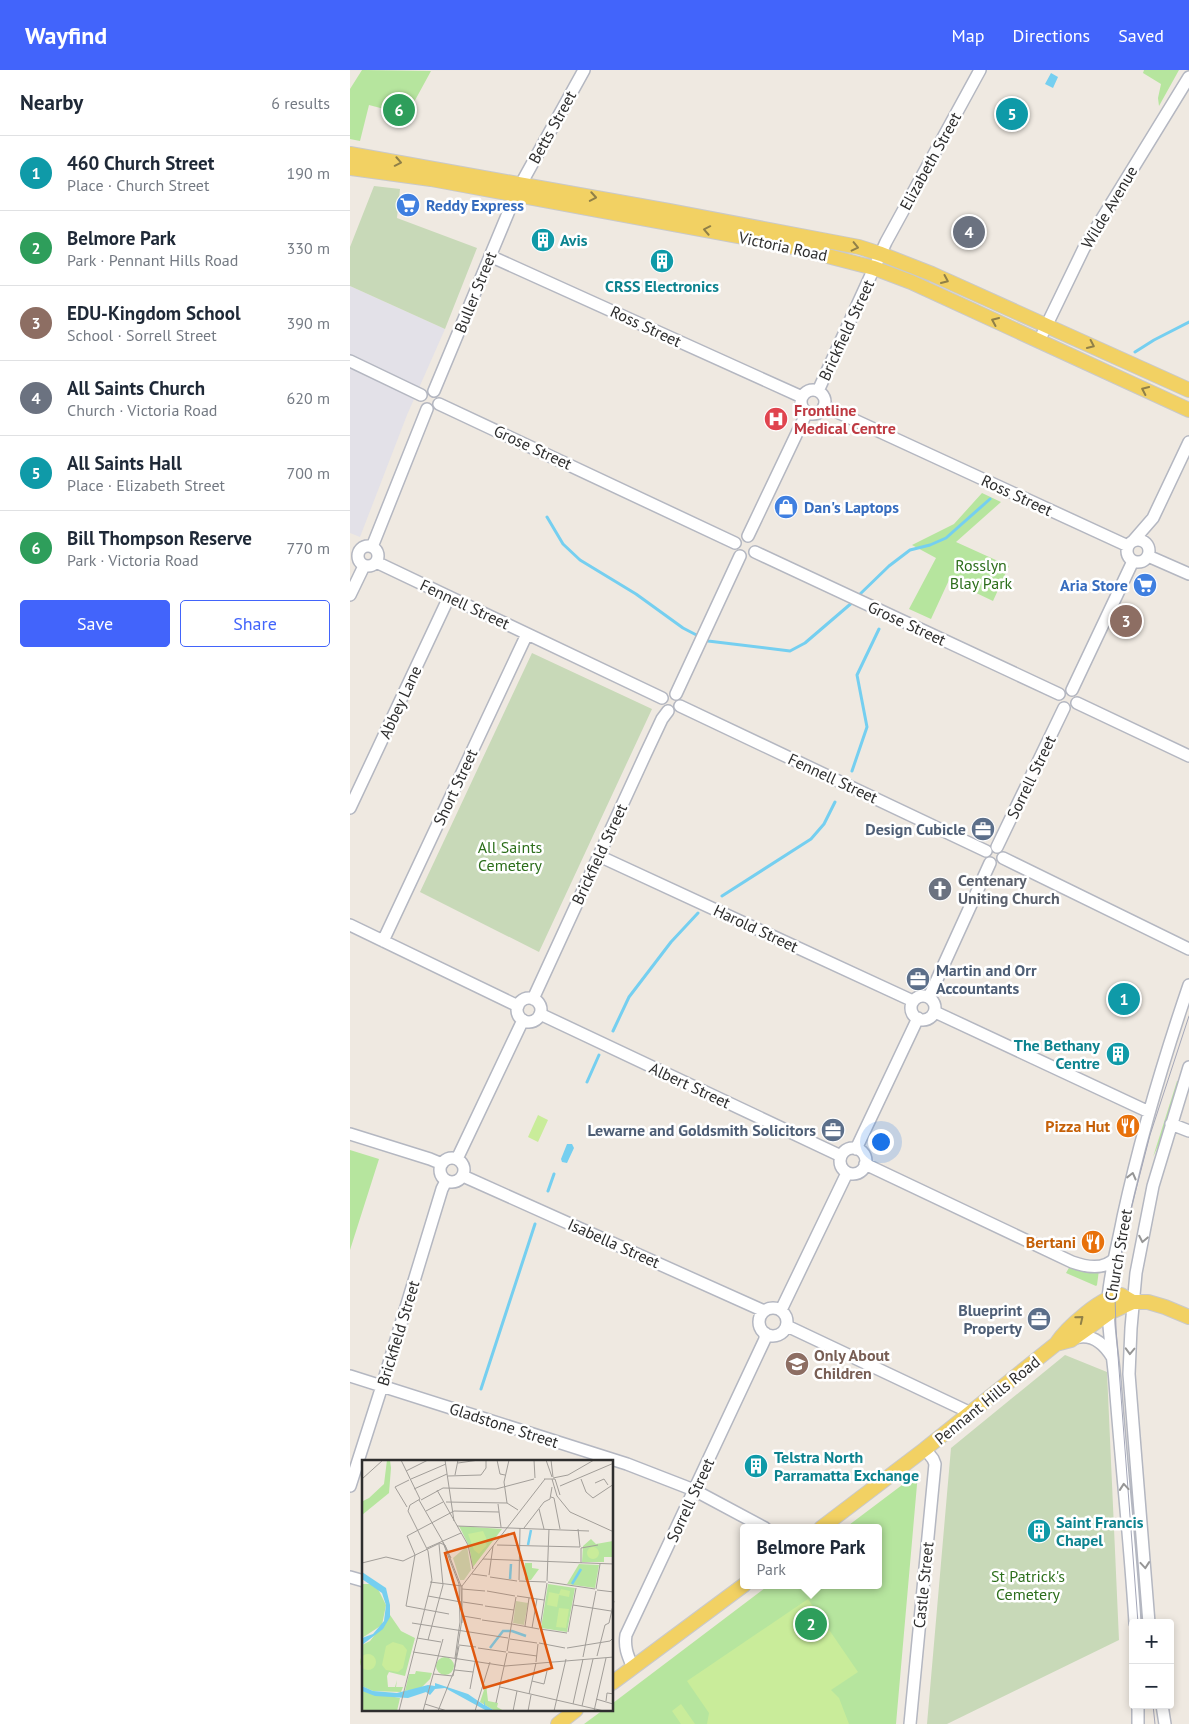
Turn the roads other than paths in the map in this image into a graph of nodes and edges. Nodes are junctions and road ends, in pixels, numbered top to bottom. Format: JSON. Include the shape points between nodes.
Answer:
{"nodes":[{"id":1,"x":584,"y":70,"type":"edge"},
{"id":2,"x":980,"y":70,"type":"edge"},
{"id":3,"x":1189,"y":78,"type":"edge"},
{"id":4,"x":350,"y":154,"type":"edge"},
{"id":5,"x":350,"y":168,"type":"edge"},
{"id":6,"x":518,"y":189,"type":"junction"},
{"id":7,"x":881,"y":254,"type":"junction"},
{"id":8,"x":490,"y":256,"type":"junction"},
{"id":9,"x":874,"y":268,"type":"junction"},
{"id":10,"x":1046,"y":325,"type":"junction"},
{"id":11,"x":1039,"y":341,"type":"junction"},
{"id":12,"x":350,"y":361,"type":"edge"},
{"id":13,"x":1189,"y":390,"type":"edge"},
{"id":14,"x":434,"y":391,"type":"junction"},
{"id":15,"x":818,"y":391,"type":"junction"},
{"id":16,"x":421,"y":395,"type":"junction"},
{"id":17,"x":802,"y":397,"type":"junction"},
{"id":18,"x":439,"y":404,"type":"junction"},
{"id":19,"x":824,"y":406,"type":"junction"},
{"id":20,"x":427,"y":409,"type":"junction"},
{"id":21,"x":1189,"y":410,"type":"edge"},
{"id":22,"x":807,"y":412,"type":"junction"},
{"id":23,"x":1189,"y":442,"type":"edge"},
{"id":24,"x":1153,"y":518,"type":"junction"},
{"id":25,"x":748,"y":536,"type":"junction"},
{"id":26,"x":735,"y":543,"type":"junction"},
{"id":27,"x":1131,"y":543,"type":"junction"},
{"id":28,"x":372,"y":547,"type":"junction"},
{"id":29,"x":354,"y":550,"type":"edge"},
{"id":30,"x":1148,"y":550,"type":"junction"},
{"id":31,"x":755,"y":552,"type":"junction"},
{"id":32,"x":740,"y":556,"type":"junction"},
{"id":33,"x":1133,"y":561,"type":"junction"},
{"id":34,"x":376,"y":562,"type":"junction"},
{"id":35,"x":364,"y":566,"type":"junction"},
{"id":36,"x":1189,"y":574,"type":"edge"},
{"id":37,"x":350,"y":595,"type":"edge"},
{"id":38,"x":449,"y":597,"type":"junction"},
{"id":39,"x":527,"y":634,"type":"junction"},
{"id":40,"x":1072,"y":690,"type":"junction"},
{"id":41,"x":676,"y":694,"type":"junction"},
{"id":42,"x":1059,"y":694,"type":"junction"},
{"id":43,"x":662,"y":698,"type":"junction"},
{"id":44,"x":1077,"y":704,"type":"junction"},
{"id":45,"x":680,"y":706,"type":"junction"},
{"id":46,"x":1064,"y":708,"type":"junction"},
{"id":47,"x":668,"y":711,"type":"junction"},
{"id":48,"x":1189,"y":756,"type":"edge"},
{"id":49,"x":350,"y":808,"type":"edge"},
{"id":50,"x":992,"y":849,"type":"junction"},
{"id":51,"x":599,"y":856,"type":"junction"},
{"id":52,"x":1003,"y":858,"type":"junction"},
{"id":53,"x":990,"y":863,"type":"junction"},
{"id":54,"x":350,"y":925,"type":"edge"},
{"id":55,"x":383,"y":941,"type":"junction"},
{"id":56,"x":1189,"y":949,"type":"edge"},
{"id":57,"x":1189,"y":985,"type":"edge"},
{"id":58,"x":929,"y":997,"type":"junction"},
{"id":59,"x":533,"y":999,"type":"junction"},
{"id":60,"x":914,"y":1001,"type":"junction"},
{"id":61,"x":518,"y":1006,"type":"junction"},
{"id":62,"x":935,"y":1012,"type":"junction"},
{"id":63,"x":540,"y":1014,"type":"junction"},
{"id":64,"x":918,"y":1018,"type":"junction"},
{"id":65,"x":523,"y":1020,"type":"junction"},
{"id":66,"x":1189,"y":1067,"type":"edge"},
{"id":67,"x":1149,"y":1112,"type":"junction"},
{"id":68,"x":1171,"y":1124,"type":"junction"},
{"id":69,"x":1189,"y":1132,"type":"edge"},
{"id":70,"x":350,"y":1134,"type":"edge"},
{"id":71,"x":856,"y":1149,"type":"junction"},
{"id":72,"x":841,"y":1156,"type":"junction"},
{"id":73,"x":457,"y":1159,"type":"junction"},
{"id":74,"x":442,"y":1164,"type":"junction"},
{"id":75,"x":865,"y":1164,"type":"junction"},
{"id":76,"x":847,"y":1173,"type":"junction"},
{"id":77,"x":463,"y":1176,"type":"junction"},
{"id":78,"x":446,"y":1181,"type":"junction"},
{"id":79,"x":1115,"y":1258,"type":"junction"},
{"id":80,"x":1108,"y":1298,"type":"junction"},
{"id":81,"x":1134,"y":1302,"type":"junction"},
{"id":82,"x":781,"y":1310,"type":"junction"},
{"id":83,"x":764,"y":1311,"type":"junction"},
{"id":84,"x":1109,"y":1313,"type":"junction"},
{"id":85,"x":1189,"y":1317,"type":"edge"},
{"id":86,"x":786,"y":1326,"type":"junction"},
{"id":87,"x":765,"y":1333,"type":"junction"},
{"id":88,"x":1071,"y":1340,"type":"junction"},
{"id":89,"x":1056,"y":1344,"type":"junction"},
{"id":90,"x":1114,"y":1361,"type":"junction"},
{"id":91,"x":350,"y":1376,"type":"edge"},
{"id":92,"x":382,"y":1386,"type":"junction"},
{"id":93,"x":971,"y":1412,"type":"junction"},
{"id":94,"x":925,"y":1449,"type":"junction"},
{"id":95,"x":350,"y":1486,"type":"edge"},
{"id":96,"x":694,"y":1490,"type":"junction"},
{"id":97,"x":758,"y":1524,"type":"edge"},
{"id":98,"x":826,"y":1524,"type":"edge"},
{"id":99,"x":740,"y":1588,"type":"edge"},
{"id":100,"x":1135,"y":1619,"type":"edge"},
{"id":101,"x":1150,"y":1619,"type":"edge"},
{"id":102,"x":633,"y":1668,"type":"junction"},
{"id":103,"x":614,"y":1682,"type":"edge"},
{"id":104,"x":1138,"y":1709,"type":"edge"},
{"id":105,"x":1163,"y":1709,"type":"edge"},
{"id":106,"x":573,"y":1712,"type":"edge"},
{"id":107,"x":558,"y":1724,"type":"edge"},
{"id":108,"x":910,"y":1724,"type":"edge"},
{"id":109,"x":1138,"y":1724,"type":"edge"},
{"id":110,"x":1165,"y":1724,"type":"edge"}],
"edges":[{"from":1,"to":6,"type":"street","name":"Betts Street"},
{"from":2,"to":7,"type":"street","name":"Elizabeth Street"},
{"from":3,"to":10,"type":"street","name":"Wilde Avenue","via":[[1084,248]]},
{"from":4,"to":6,"type":"main road","name":"Victoria Road","one_way":true},
{"from":5,"to":6,"type":"main road","name":"Victoria Road"},
{"from":6,"to":7,"type":"main road","name":"Victoria Road","one_way":true,"via":[[721,220]]},
{"from":6,"to":8,"type":"street","name":"Buller Street"},
{"from":9,"to":6,"type":"main road","name":"Victoria Road","one_way":true,"via":[[781,244]]},
{"from":7,"to":9,"type":"street","name":"Elizabeth Street"},
{"from":7,"to":10,"type":"main road","name":"Victoria Road","one_way":true},
{"from":8,"to":14,"type":"street","name":"Buller Street"},
{"from":8,"to":17,"type":"street","name":"Ross Street"},
{"from":11,"to":9,"type":"main road","name":"Victoria Road","one_way":true},
{"from":9,"to":15,"type":"street","name":"Brickfield Street"},
{"from":10,"to":11,"type":"street","name":"Wilde Avenue"},
{"from":10,"to":13,"type":"main road","name":"Victoria Road","one_way":true},
{"from":21,"to":11,"type":"main road","name":"Victoria Road","one_way":true},
{"from":12,"to":16,"type":"street"},
{"from":14,"to":16,"type":"street","via":[[428,390]]},
{"from":14,"to":18,"type":"street","via":[[440,398]]},
{"from":15,"to":17,"type":"street","via":[[809,391]]},
{"from":15,"to":19,"type":"street","via":[[824,398]]},
{"from":16,"to":20,"type":"street","via":[[421,403]]},
{"from":17,"to":22,"type":"street","via":[[801,404]]},
{"from":18,"to":20,"type":"street","via":[[436,408]]},
{"from":18,"to":26,"type":"street","name":"Grose Street"},
{"from":19,"to":22,"type":"street","via":[[819,412]]},
{"from":19,"to":27,"type":"street","name":"Ross Street"},
{"from":20,"to":28,"type":"street"},
{"from":22,"to":25,"type":"street"},
{"from":23,"to":24,"type":"street"},
{"from":24,"to":27,"type":"street"},
{"from":24,"to":30,"type":"street"},
{"from":25,"to":26,"type":"street","via":[[742,536]]},
{"from":25,"to":31,"type":"street","via":[[755,542]]},
{"from":26,"to":32,"type":"street"},
{"from":27,"to":30,"type":"street","via":[[1141,540]]},
{"from":27,"to":33,"type":"street","via":[[1127,553]]},
{"from":28,"to":29,"type":"street"},
{"from":28,"to":34,"type":"street","via":[[378,554]]},
{"from":29,"to":35,"type":"street"},
{"from":30,"to":33,"type":"street","via":[[1142,561]]},
{"from":30,"to":36,"type":"street"},
{"from":31,"to":32,"type":"street","via":[[748,557]]},
{"from":31,"to":42,"type":"street","name":"Grose Street"},
{"from":32,"to":41,"type":"street"},
{"from":33,"to":40,"type":"street"},
{"from":34,"to":35,"type":"street"},
{"from":34,"to":38,"type":"street","name":"Fennell Street"},
{"from":35,"to":37,"type":"street"},
{"from":38,"to":39,"type":"street","name":"Fennell Street"},
{"from":38,"to":49,"type":"street","name":"Abbey Lane"},
{"from":39,"to":43,"type":"street","name":"Fennell Street"},
{"from":39,"to":55,"type":"street","name":"Short Street"},
{"from":40,"to":42,"type":"street","via":[[1066,689]]},
{"from":40,"to":44,"type":"street","via":[[1078,696]]},
{"from":41,"to":43,"type":"street","via":[[670,692]]},
{"from":41,"to":45,"type":"street"},
{"from":42,"to":46,"type":"street","via":[[1058,702]]},
{"from":43,"to":47,"type":"street","via":[[662,705]]},
{"from":44,"to":46,"type":"street","via":[[1071,709]]},
{"from":44,"to":48,"type":"street"},
{"from":45,"to":47,"type":"street"},
{"from":45,"to":50,"type":"street","name":"Fennell Street"},
{"from":46,"to":50,"type":"street","name":"Sorrell Street"},
{"from":47,"to":51,"type":"street","name":"Brickfield Street"},
{"from":50,"to":52,"type":"street","via":[[1003,853]]},
{"from":50,"to":53,"type":"street","via":[[986,859]]},
{"from":51,"to":59,"type":"street","name":"Brickfield Street"},
{"from":51,"to":60,"type":"street","name":"Harold Street"},
{"from":52,"to":53,"type":"street","via":[[996,864]]},
{"from":52,"to":56,"type":"street"},
{"from":53,"to":58,"type":"street"},
{"from":54,"to":55,"type":"street"},
{"from":55,"to":61,"type":"street"},
{"from":57,"to":67,"type":"street","name":"Church Street"},
{"from":58,"to":60,"type":"street","via":[[919,996]]},
{"from":58,"to":62,"type":"street","via":[[935,1004]]},
{"from":59,"to":61,"type":"street","via":[[526,998]]},
{"from":59,"to":63,"type":"street","via":[[540,1006]]},
{"from":60,"to":64,"type":"street","via":[[912,1011]]},
{"from":61,"to":65,"type":"street"},
{"from":62,"to":64,"type":"street","via":[[924,1020]]},
{"from":62,"to":67,"type":"street"},
{"from":63,"to":65,"type":"street","via":[[531,1021]]},
{"from":63,"to":72,"type":"street","name":"Albert Street"},
{"from":64,"to":71,"type":"street"},
{"from":65,"to":73,"type":"street"},
{"from":66,"to":68,"type":"street","name":"Church Street"},
{"from":79,"to":67,"type":"street","name":"Church Street","one_way":true},
{"from":68,"to":69,"type":"street"},
{"from":68,"to":81,"type":"street","name":"Church Street","one_way":true,"via":[[1153,1186],[1136,1273]]},
{"from":70,"to":74,"type":"street"},
{"from":71,"to":72,"type":"street","via":[[846,1150]]},
{"from":71,"to":75,"type":"street","via":[[864,1155]]},
{"from":72,"to":76,"type":"street","via":[[840,1165]]},
{"from":73,"to":74,"type":"street","via":[[449,1159]]},
{"from":73,"to":77,"type":"street","via":[[463,1165]]},
{"from":74,"to":78,"type":"street","via":[[440,1171]]},
{"from":75,"to":76,"type":"street","via":[[857,1174]]},
{"from":75,"to":79,"type":"street","via":[[1081,1265],[1098,1267]]},
{"from":76,"to":82,"type":"street"},
{"from":77,"to":78,"type":"street","via":[[457,1182]]},
{"from":77,"to":83,"type":"street","name":"Isabella Street"},
{"from":78,"to":92,"type":"street","name":"Brickfield Street"},
{"from":79,"to":80,"type":"street","name":"Church Street"},
{"from":80,"to":81,"type":"main road","via":[[1121,1295]]},
{"from":80,"to":84,"type":"street","name":"Church Street"},
{"from":89,"to":80,"type":"main road","name":"Pennant Hills Road","one_way":true,"via":[[1064,1332]]},
{"from":81,"to":84,"type":"main road","name":"Pennant Hills Road"},
{"from":81,"to":85,"type":"main road","via":[[1148,1302]]},
{"from":81,"to":101,"type":"street","name":"Church Street","one_way":true,"via":[[1129,1374]]},
{"from":82,"to":83,"type":"street","via":[[771,1308]]},
{"from":82,"to":86,"type":"street","via":[[787,1320]]},
{"from":83,"to":87,"type":"street","via":[[760,1322]]},
{"from":84,"to":88,"type":"main road","name":"Pennant Hills Road"},
{"from":84,"to":90,"type":"street","name":"Church Street"},
{"from":86,"to":87,"type":"street","via":[[780,1334]]},
{"from":86,"to":93,"type":"street"},
{"from":87,"to":96,"type":"street","name":"Sorrell Street"},
{"from":88,"to":89,"type":"main road","name":"Pennant Hills Road"},
{"from":88,"to":90,"type":"street","via":[[1085,1336],[1094,1338],[1107,1349]]},
{"from":89,"to":93,"type":"main road","name":"Pennant Hills Road"},
{"from":100,"to":90,"type":"street","name":"Church Street","one_way":true},
{"from":91,"to":92,"type":"street","name":"Gladstone Street"},
{"from":92,"to":95,"type":"street","name":"Brickfield Street"},
{"from":92,"to":96,"type":"street","name":"Gladstone Street","via":[[616,1460]]},
{"from":93,"to":94,"type":"main road","name":"Pennant Hills Road"},
{"from":94,"to":98,"type":"main road","name":"Pennant Hills Road"},
{"from":94,"to":108,"type":"street","name":"Castle Street","via":[[935,1464]]},
{"from":96,"to":97,"type":"street","name":"Gladstone Street"},
{"from":96,"to":102,"type":"street","name":"Sorrell Street","via":[[626,1635],[624,1644]]},
{"from":99,"to":102,"type":"main road"},
{"from":102,"to":103,"type":"main road"},
{"from":104,"to":109,"type":"street"},
{"from":105,"to":110,"type":"street"},
{"from":106,"to":107,"type":"main road"}]}
